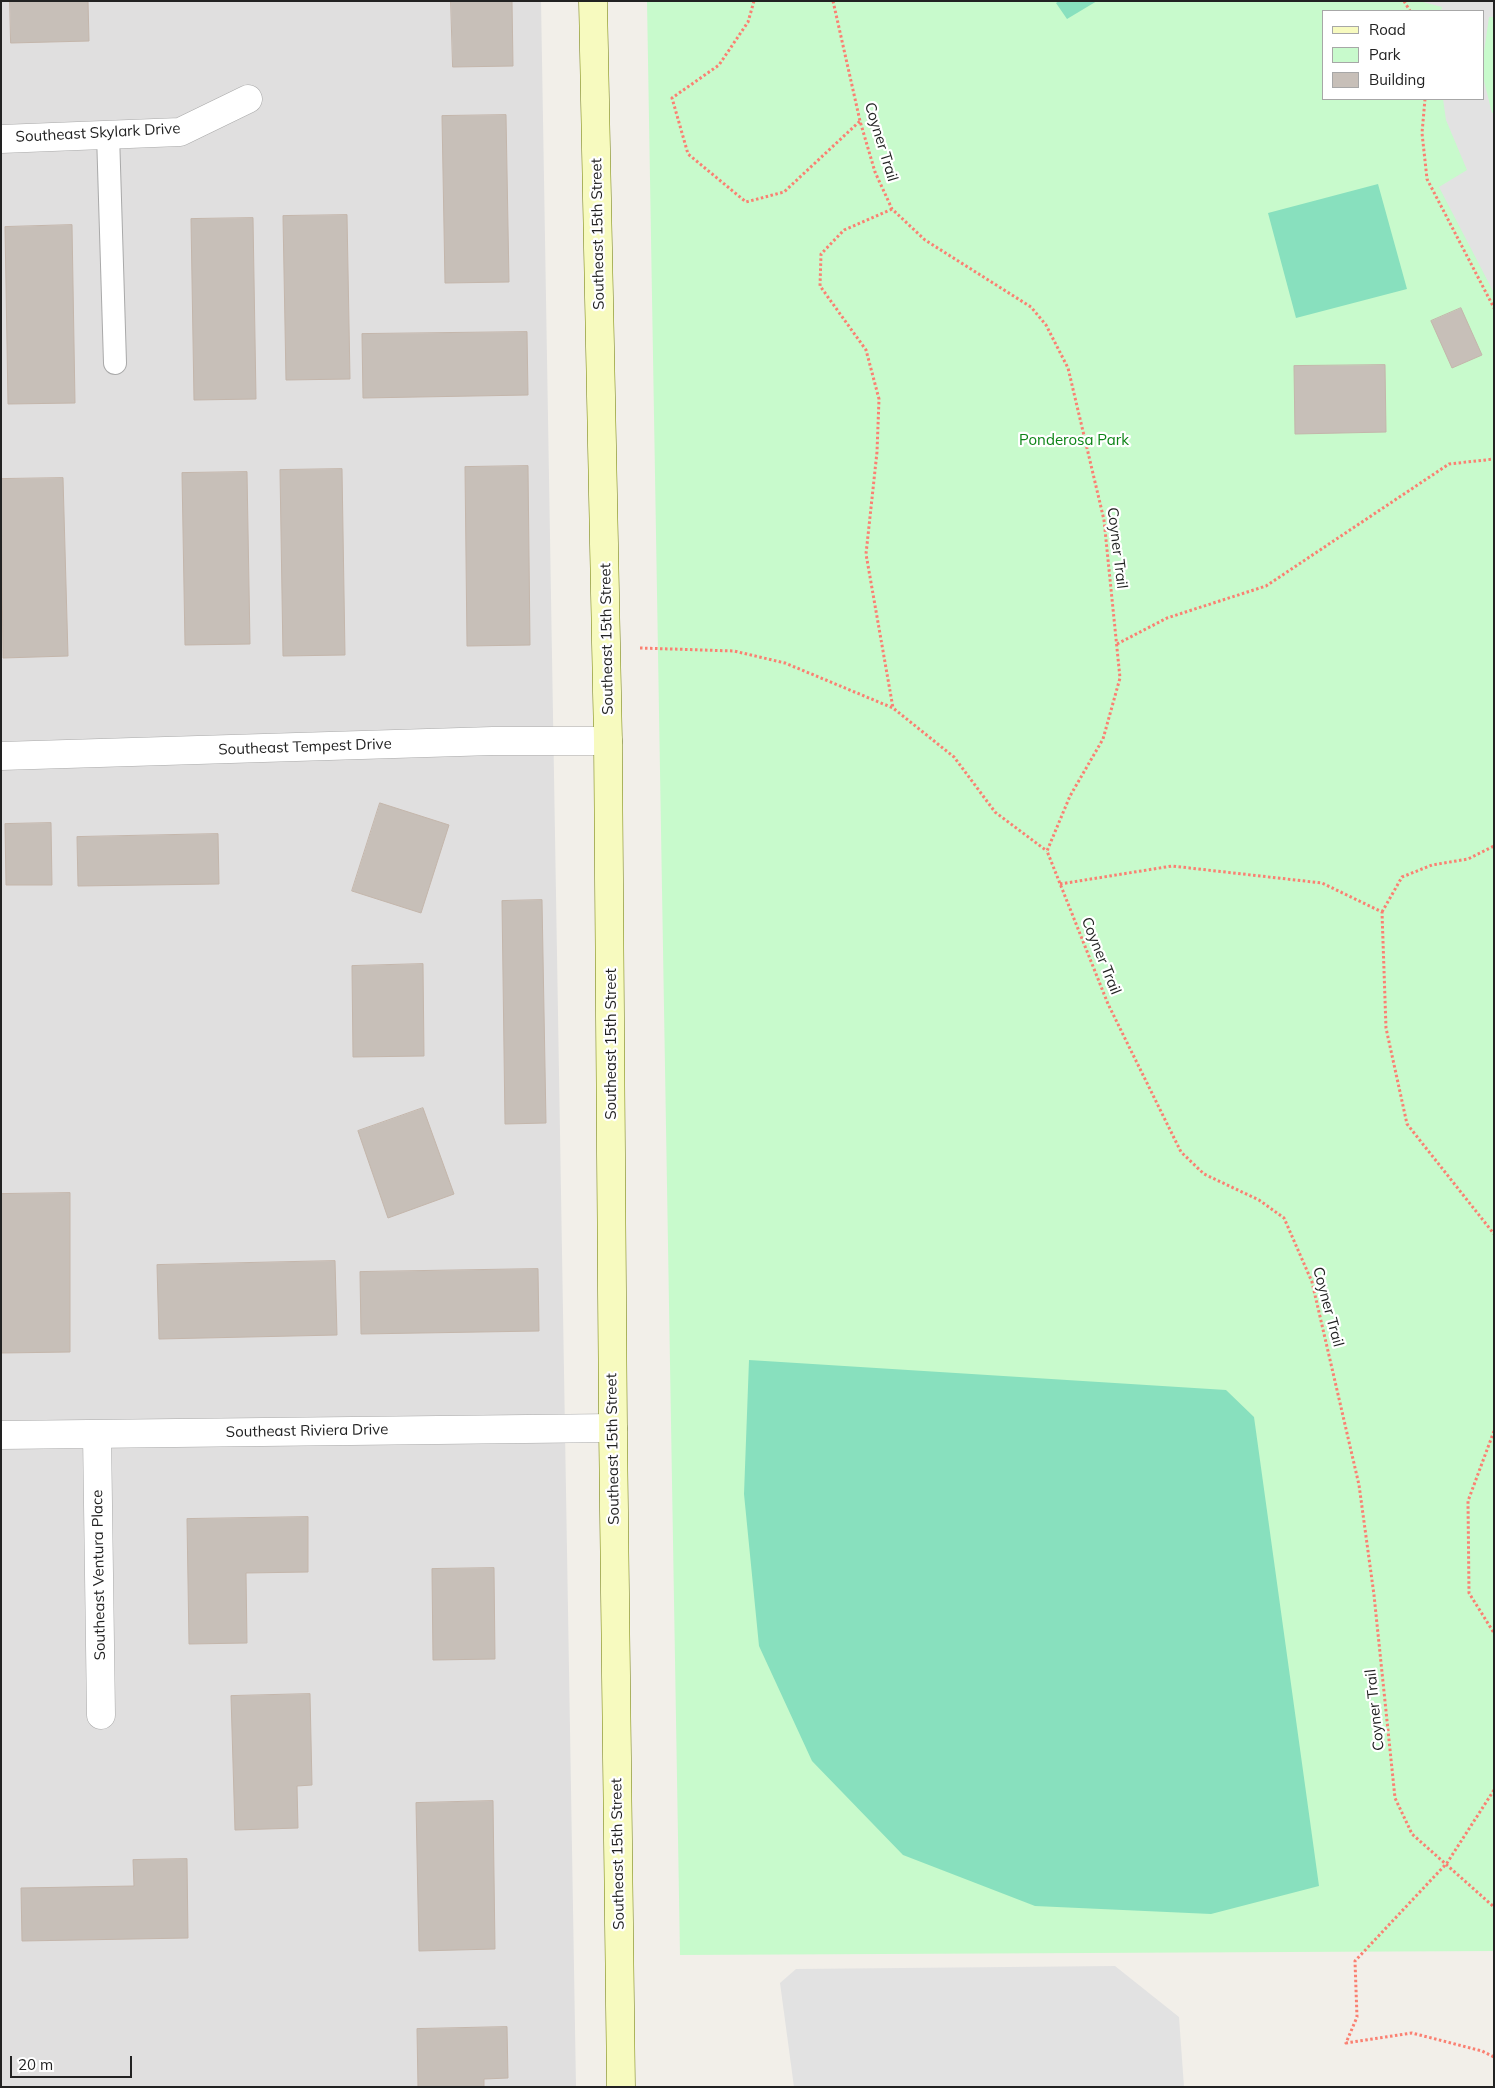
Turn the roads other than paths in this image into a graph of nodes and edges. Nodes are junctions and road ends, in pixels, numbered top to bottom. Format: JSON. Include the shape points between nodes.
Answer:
{"nodes":[{"id":1,"x":593,"y":1,"type":"edge"},
{"id":2,"x":248,"y":99,"type":"dead end"},
{"id":3,"x":108,"y":134,"type":"junction"},
{"id":4,"x":1,"y":139,"type":"edge"},
{"id":5,"x":115,"y":363,"type":"dead end"},
{"id":6,"x":608,"y":741,"type":"junction"},
{"id":7,"x":1,"y":756,"type":"edge"},
{"id":8,"x":613,"y":1428,"type":"junction"},
{"id":9,"x":97,"y":1434,"type":"junction"},
{"id":10,"x":1,"y":1436,"type":"edge"},
{"id":11,"x":101,"y":1715,"type":"dead end"},
{"id":12,"x":621,"y":2087,"type":"edge"}],
"edges":[{"from":1,"to":6,"type":"main road","name":"Southeast 15th Street"},
{"from":2,"to":3,"type":"street","name":"Southeast Skylark Drive","via":[[180,132]]},
{"from":3,"to":4,"type":"street","name":"Southeast Skylark Drive"},
{"from":3,"to":5,"type":"lane"},
{"from":6,"to":7,"type":"street","name":"Southeast Tempest Drive","via":[[493,741]]},
{"from":6,"to":8,"type":"main road","name":"Southeast 15th Street"},
{"from":8,"to":9,"type":"street","name":"Southeast Riviera Drive"},
{"from":8,"to":12,"type":"main road","name":"Southeast 15th Street"},
{"from":9,"to":10,"type":"street","name":"Southeast Riviera Drive"},
{"from":9,"to":11,"type":"street","name":"Southeast Ventura Place"}]}
